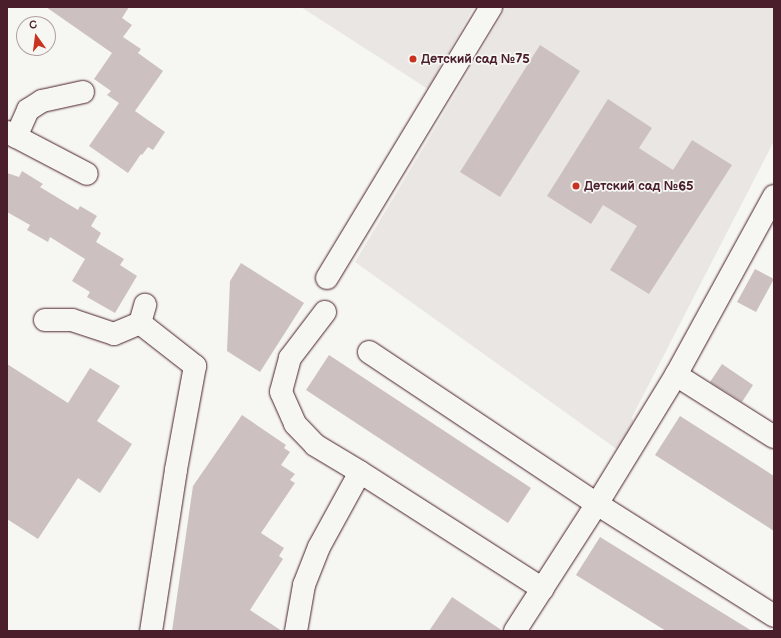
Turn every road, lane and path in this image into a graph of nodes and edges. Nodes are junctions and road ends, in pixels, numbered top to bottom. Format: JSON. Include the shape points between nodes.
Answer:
{"nodes":[{"id":1,"x":491,"y":7,"type":"edge"},
{"id":2,"x":83,"y":92,"type":"dead end"},
{"id":3,"x":12,"y":135,"type":"edge"},
{"id":4,"x":87,"y":174,"type":"dead end"},
{"id":5,"x":774,"y":196,"type":"edge"},
{"id":6,"x":327,"y":278,"type":"dead end"},
{"id":7,"x":325,"y":312,"type":"dead end"},
{"id":8,"x":45,"y":320,"type":"dead end"},
{"id":9,"x":369,"y":352,"type":"dead end"},
{"id":10,"x":676,"y":376,"type":"junction"},
{"id":11,"x":774,"y":437,"type":"edge"},
{"id":12,"x":360,"y":472,"type":"junction"},
{"id":13,"x":597,"y":504,"type":"junction"},
{"id":14,"x":543,"y":589,"type":"junction"},
{"id":15,"x":774,"y":616,"type":"edge"},
{"id":16,"x":151,"y":631,"type":"edge"},
{"id":17,"x":296,"y":631,"type":"edge"},
{"id":18,"x":515,"y":631,"type":"edge"}],
"edges":[{"from":1,"to":6,"type":"lane"},
{"from":2,"to":3,"type":"lane","via":[[42,101],[28,110]]},
{"from":3,"to":4,"type":"lane"},
{"from":5,"to":10,"type":"lane"},
{"from":7,"to":12,"type":"lane","via":[[290,358],[281,392],[295,424],[315,444]]},
{"from":8,"to":16,"type":"lane","via":[[72,320],[114,334],[143,314],[195,366]]},
{"from":9,"to":13,"type":"lane"},
{"from":10,"to":11,"type":"lane"},
{"from":10,"to":13,"type":"lane"},
{"from":12,"to":14,"type":"lane"},
{"from":12,"to":17,"type":"lane","via":[[319,547],[304,584]]},
{"from":13,"to":14,"type":"lane"},
{"from":13,"to":15,"type":"lane"},
{"from":14,"to":18,"type":"lane"}]}
